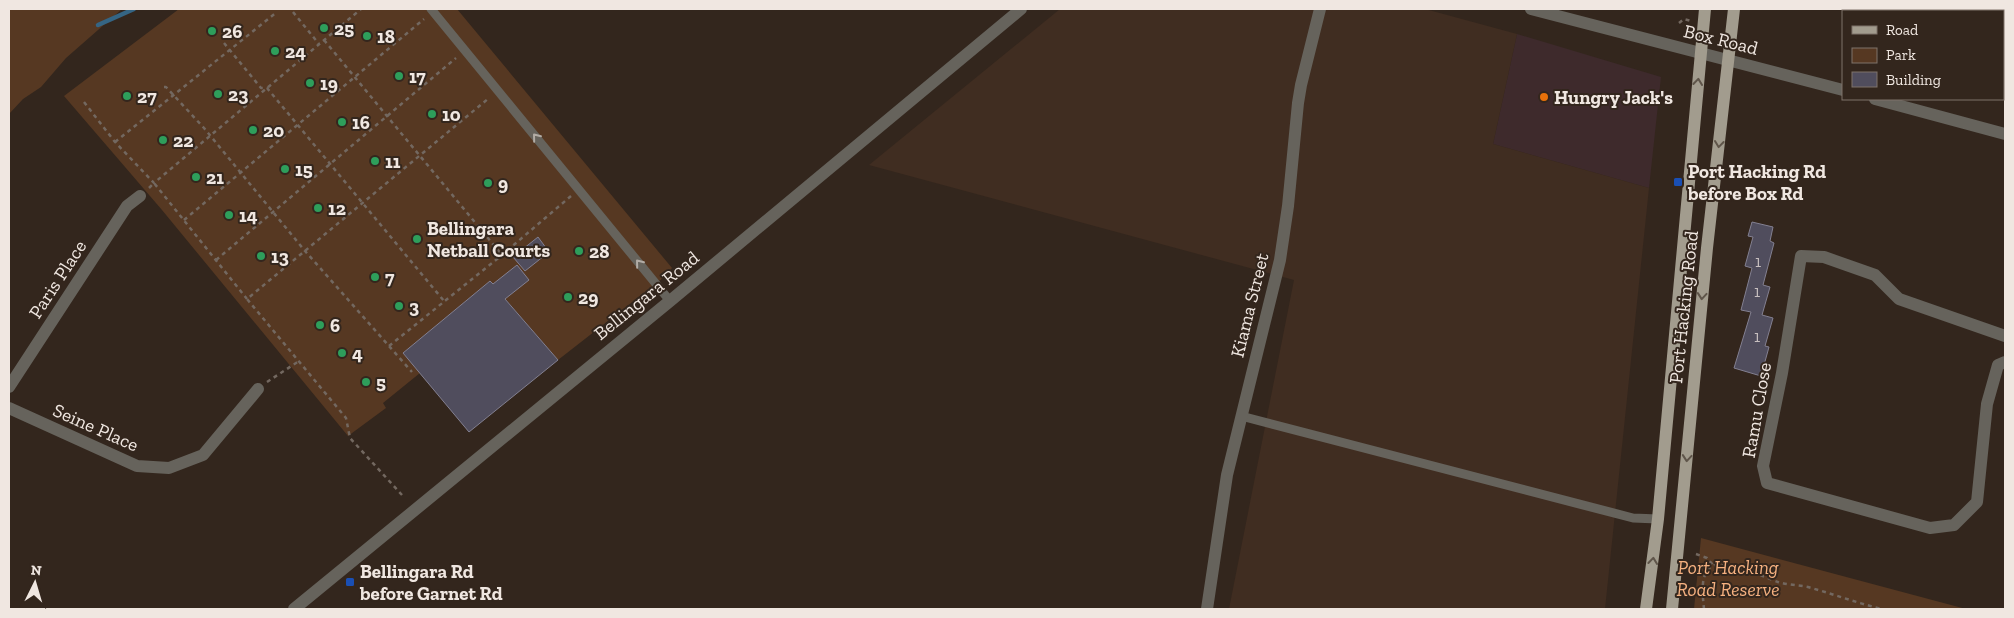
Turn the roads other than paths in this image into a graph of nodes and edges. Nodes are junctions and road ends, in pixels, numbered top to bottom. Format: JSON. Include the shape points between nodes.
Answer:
{"nodes":[{"id":1,"x":1022,"y":9,"type":"edge"},
{"id":2,"x":1320,"y":9,"type":"edge"},
{"id":3,"x":1531,"y":9,"type":"edge"},
{"id":4,"x":1705,"y":9,"type":"edge"},
{"id":5,"x":1734,"y":9,"type":"edge"},
{"id":6,"x":432,"y":10,"type":"edge"},
{"id":7,"x":1702,"y":54,"type":"junction"},
{"id":8,"x":1729,"y":61,"type":"junction"},
{"id":9,"x":1842,"y":90,"type":"edge"},
{"id":10,"x":1879,"y":100,"type":"edge"},
{"id":11,"x":2005,"y":134,"type":"edge"},
{"id":12,"x":140,"y":196,"type":"dead end"},
{"id":13,"x":670,"y":301,"type":"junction"},
{"id":14,"x":2005,"y":336,"type":"edge"},
{"id":15,"x":2005,"y":362,"type":"edge"},
{"id":16,"x":9,"y":387,"type":"edge"},
{"id":17,"x":258,"y":389,"type":"road end"},
{"id":18,"x":9,"y":408,"type":"edge"},
{"id":19,"x":1241,"y":416,"type":"junction"},
{"id":20,"x":1658,"y":519,"type":"junction"},
{"id":21,"x":294,"y":609,"type":"edge"},
{"id":22,"x":1206,"y":609,"type":"edge"},
{"id":23,"x":1646,"y":609,"type":"edge"},
{"id":24,"x":1672,"y":609,"type":"edge"}],
"edges":[{"from":1,"to":13,"type":"street","name":"Bellingara Road"},
{"from":2,"to":19,"type":"street","name":"Kiama Street","via":[[1300,85],[1286,231]]},
{"from":3,"to":7,"type":"street","name":"Box Road"},
{"from":4,"to":7,"type":"main road","name":"Port Hacking Road"},
{"from":5,"to":8,"type":"main road","name":"Port Hacking Road"},
{"from":13,"to":6,"type":"lane","one_way":true},
{"from":7,"to":8,"type":"street","name":"Box Road"},
{"from":20,"to":7,"type":"main road","name":"Port Hacking Road","one_way":true},
{"from":8,"to":9,"type":"street","name":"Box Road"},
{"from":8,"to":24,"type":"main road","name":"Port Hacking Road","one_way":true,"via":[[1707,248]]},
{"from":10,"to":11,"type":"street"},
{"from":12,"to":16,"type":"street","name":"Paris Place","via":[[127,206]]},
{"from":13,"to":21,"type":"street","name":"Bellingara Road"},
{"from":14,"to":15,"type":"street","name":"Ramu Close","via":[[1899,299],[1875,275],[1824,257],[1801,256],[1763,466],[1767,483],[1930,528],[1954,525],[1977,502],[1987,404],[1998,365]]},
{"from":17,"to":18,"type":"street","name":"Seine Place","via":[[203,455],[169,468],[137,466]]},
{"from":19,"to":20,"type":"lane","via":[[1633,518]]},
{"from":19,"to":22,"type":"street","name":"Kiama Street","via":[[1222,502]]},
{"from":23,"to":20,"type":"main road","name":"Port Hacking Road","one_way":true}]}
